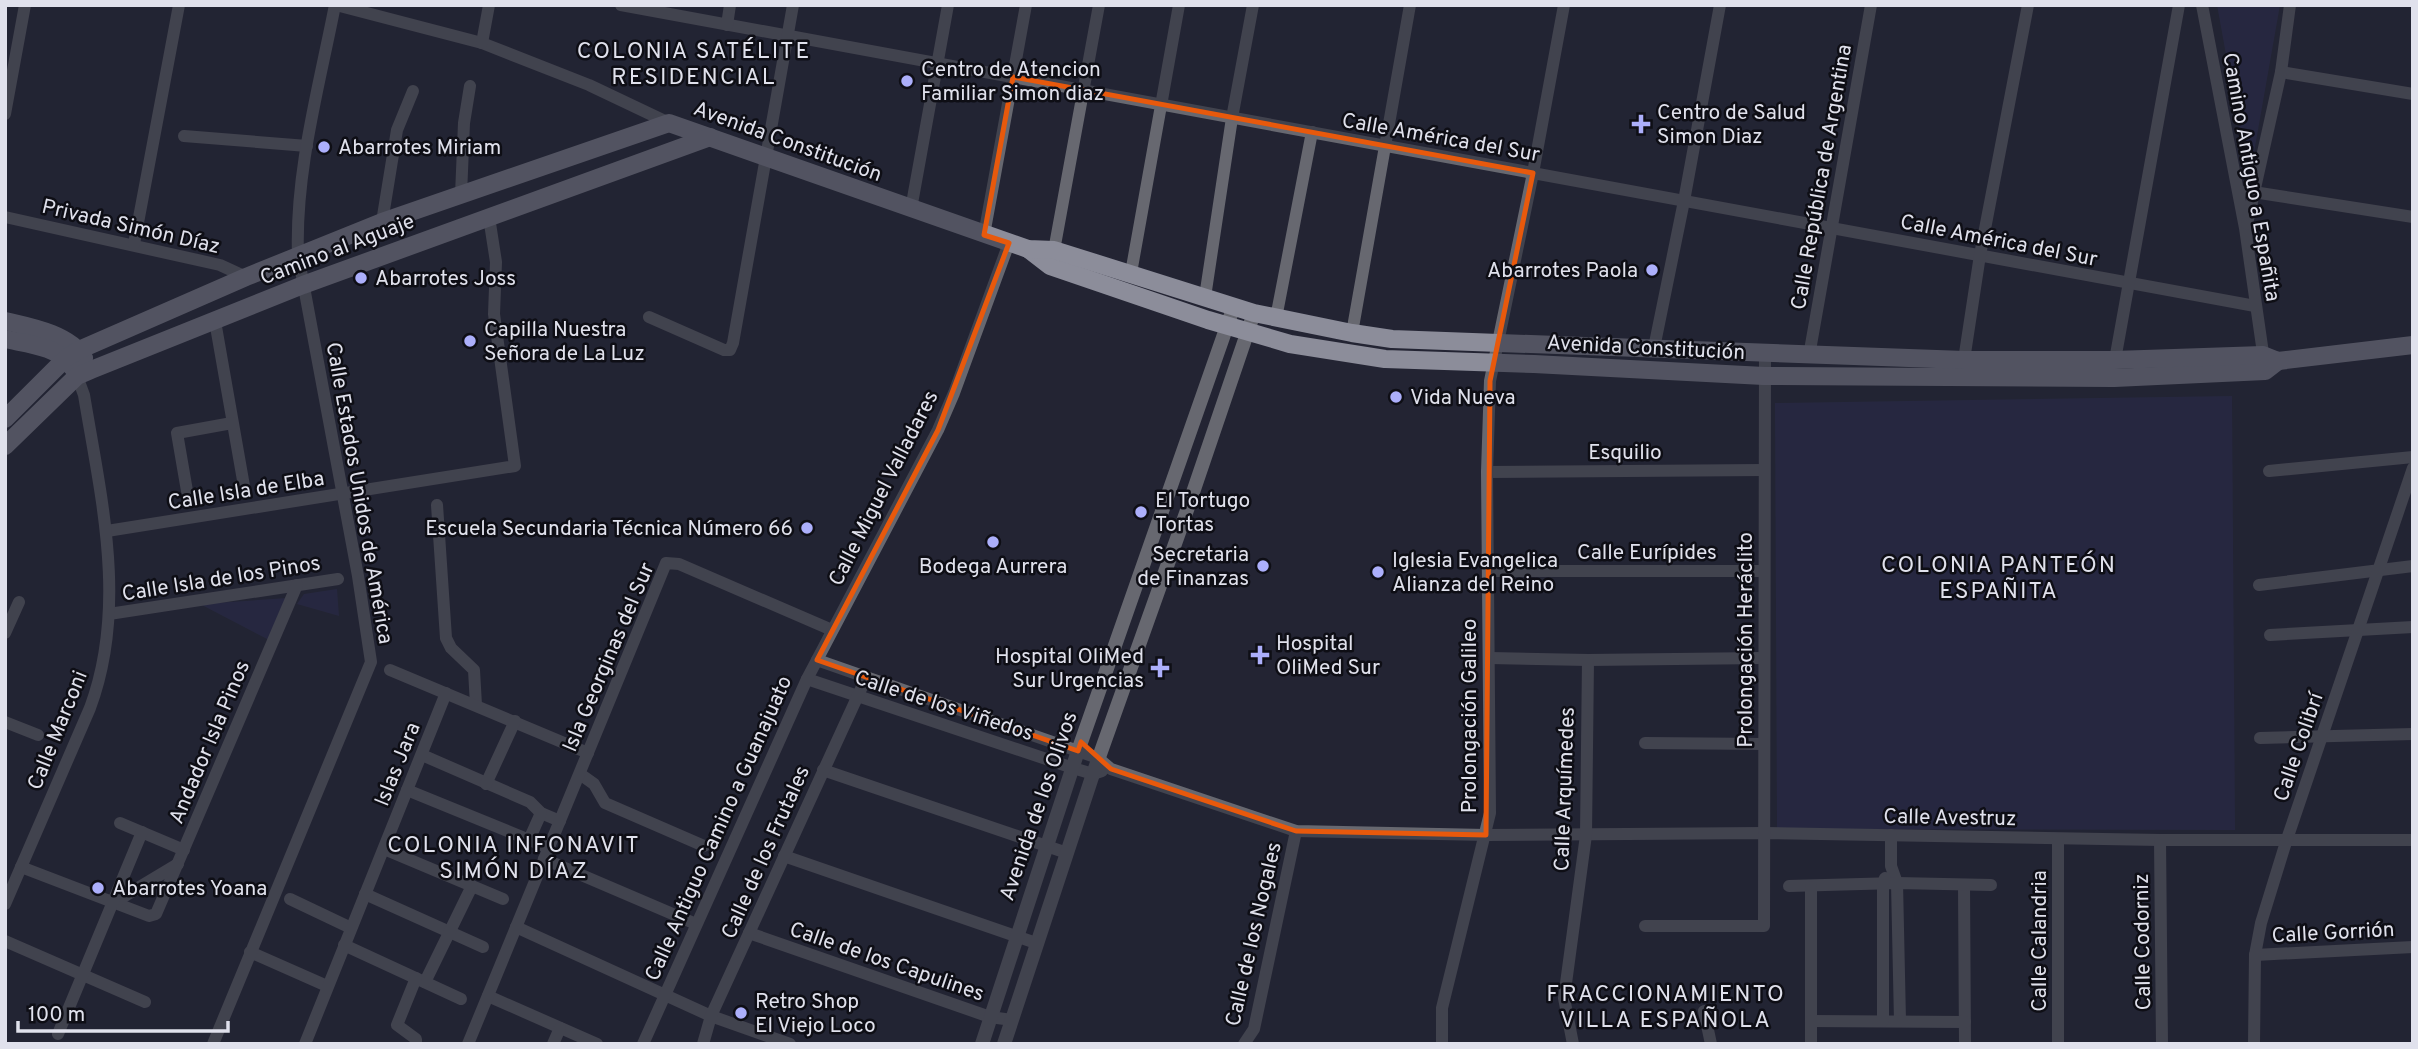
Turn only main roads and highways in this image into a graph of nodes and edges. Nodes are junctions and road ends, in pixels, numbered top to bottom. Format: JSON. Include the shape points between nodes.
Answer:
{"nodes":[{"id":1,"x":669,"y":122,"type":"joint"},
{"id":2,"x":710,"y":137,"type":"junction"},
{"id":3,"x":1052,"y":258,"type":"junction"},
{"id":4,"x":5,"y":321,"type":"edge"},
{"id":5,"x":5,"y":340,"type":"edge"},
{"id":6,"x":2413,"y":345,"type":"edge"},
{"id":7,"x":72,"y":354,"type":"junction"},
{"id":8,"x":2269,"y":362,"type":"junction"},
{"id":9,"x":84,"y":373,"type":"junction"},
{"id":10,"x":5,"y":419,"type":"edge"},
{"id":11,"x":5,"y":446,"type":"edge"}],
"edges":[{"from":1,"to":2,"type":"main road","name":"Avenida Constitución"},
{"from":1,"to":7,"type":"main road","name":"Camino al Aguaje","via":[[383,222]]},
{"from":2,"to":3,"type":"main road","name":"Avenida Constitución"},
{"from":2,"to":9,"type":"main road","name":"Camino al Aguaje","via":[[303,285]]},
{"from":3,"to":8,"type":"main road","name":"Avenida Constitución","via":[[1131,273],[1254,313],[1392,339],[1809,356]]},
{"from":3,"to":8,"type":"main road","name":"Avenida Constitución","via":[[1227,325],[1290,344],[1385,359],[1764,376],[2114,378]]},
{"from":4,"to":7,"type":"main road","via":[[62,339]]},
{"from":5,"to":7,"type":"main road"},
{"from":6,"to":8,"type":"main road","name":"Avenida Constitución"},
{"from":7,"to":9,"type":"main road"},
{"from":7,"to":10,"type":"main road","name":"Camino al Aguaje"},
{"from":9,"to":11,"type":"main road","name":"Camino al Aguaje"}]}
